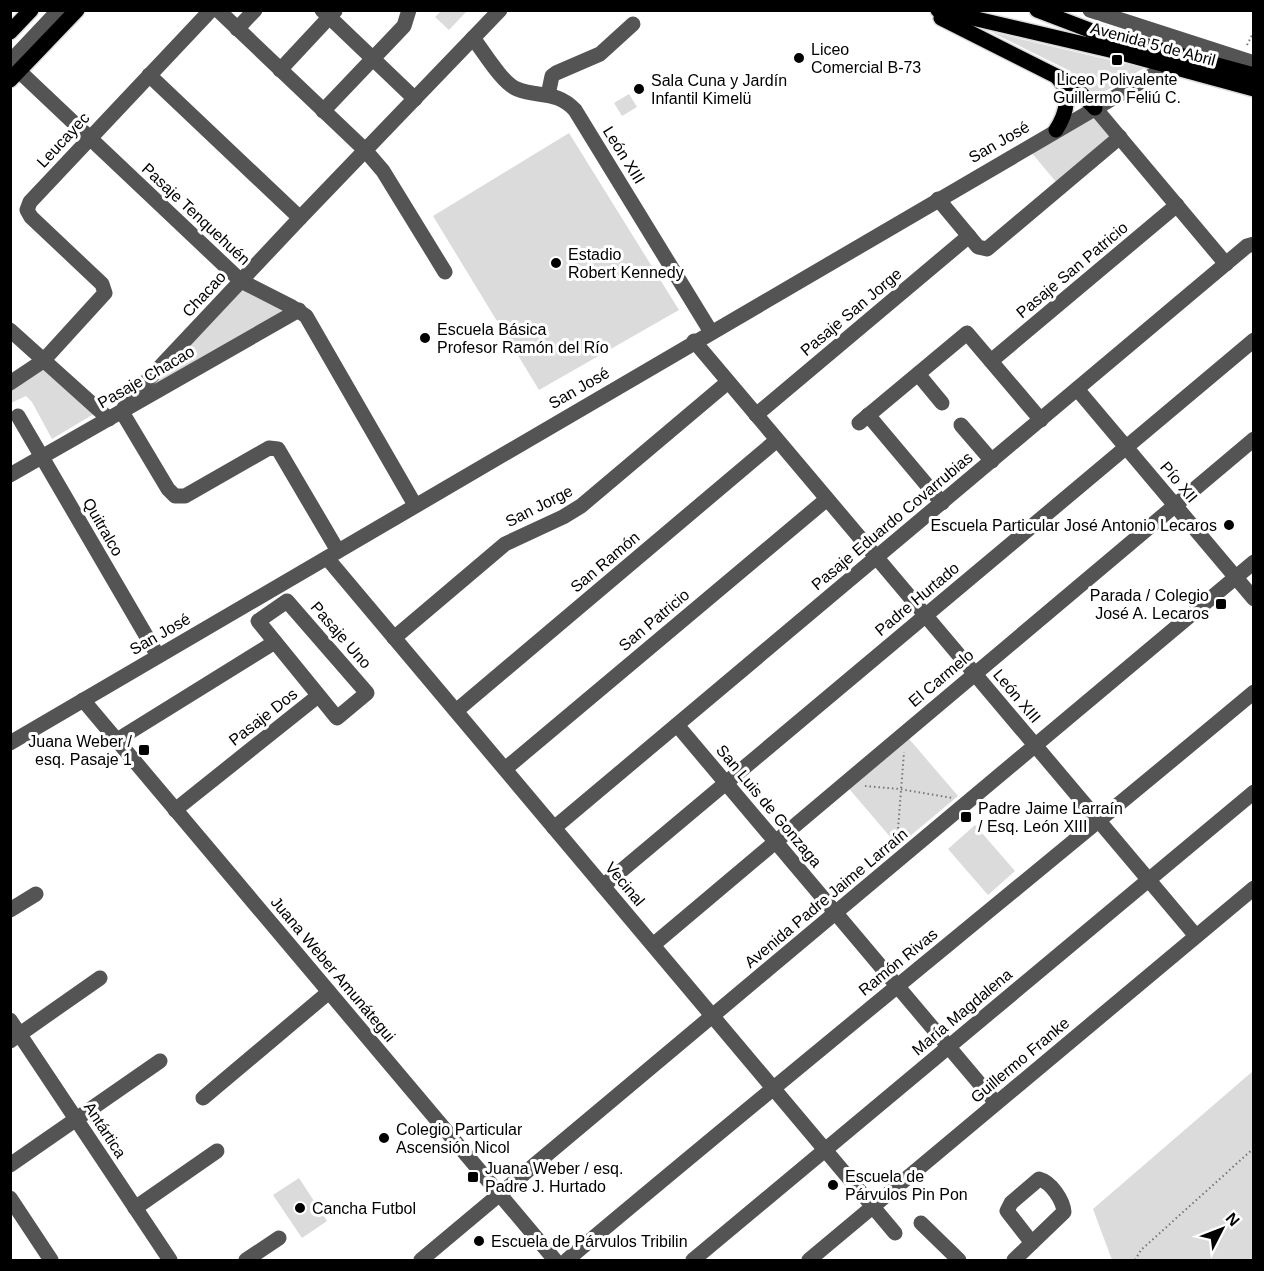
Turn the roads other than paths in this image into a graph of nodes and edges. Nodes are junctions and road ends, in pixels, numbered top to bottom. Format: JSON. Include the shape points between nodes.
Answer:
{"nodes":[{"id":1,"x":32,"y":10,"type":"edge"},
{"id":2,"x":46,"y":10,"type":"edge"},
{"id":3,"x":59,"y":10,"type":"edge"},
{"id":4,"x":77,"y":10,"type":"edge"},
{"id":5,"x":211,"y":10,"type":"edge"},
{"id":6,"x":218,"y":10,"type":"edge"},
{"id":7,"x":255,"y":10,"type":"edge"},
{"id":8,"x":409,"y":10,"type":"edge"},
{"id":9,"x":500,"y":10,"type":"edge"},
{"id":10,"x":928,"y":10,"type":"edge"},
{"id":11,"x":938,"y":10,"type":"edge"},
{"id":12,"x":1037,"y":10,"type":"edge"},
{"id":13,"x":1090,"y":10,"type":"edge"},
{"id":14,"x":329,"y":13,"type":"edge"},
{"id":15,"x":633,"y":24,"type":"dead end"},
{"id":16,"x":1002,"y":26,"type":"junction"},
{"id":17,"x":237,"y":29,"type":"junction"},
{"id":18,"x":10,"y":32,"type":"edge"},
{"id":19,"x":473,"y":38,"type":"junction"},
{"id":20,"x":994,"y":46,"type":"junction"},
{"id":21,"x":10,"y":51,"type":"edge"},
{"id":22,"x":373,"y":59,"type":"junction"},
{"id":23,"x":1254,"y":63,"type":"edge"},
{"id":24,"x":1168,"y":66,"type":"junction"},
{"id":25,"x":279,"y":70,"type":"junction"},
{"id":26,"x":13,"y":71,"type":"edge"},
{"id":27,"x":149,"y":75,"type":"junction"},
{"id":28,"x":1054,"y":75,"type":"junction"},
{"id":29,"x":1254,"y":75,"type":"edge"},
{"id":30,"x":1254,"y":89,"type":"edge"},
{"id":31,"x":548,"y":95,"type":"junction"},
{"id":32,"x":415,"y":99,"type":"junction"},
{"id":33,"x":1095,"y":108,"type":"junction"},
{"id":34,"x":323,"y":111,"type":"junction"},
{"id":35,"x":1056,"y":130,"type":"junction"},
{"id":36,"x":1120,"y":137,"type":"junction"},
{"id":37,"x":90,"y":138,"type":"junction"},
{"id":38,"x":365,"y":150,"type":"junction"},
{"id":39,"x":938,"y":199,"type":"junction"},
{"id":40,"x":1177,"y":206,"type":"junction"},
{"id":41,"x":300,"y":218,"type":"junction"},
{"id":42,"x":969,"y":236,"type":"junction"},
{"id":43,"x":1254,"y":244,"type":"edge"},
{"id":44,"x":1226,"y":264,"type":"junction"},
{"id":45,"x":446,"y":272,"type":"dead end"},
{"id":46,"x":241,"y":281,"type":"junction"},
{"id":47,"x":299,"y":310,"type":"junction"},
{"id":48,"x":10,"y":330,"type":"edge"},
{"id":49,"x":711,"y":332,"type":"junction"},
{"id":50,"x":1254,"y":340,"type":"edge"},
{"id":51,"x":694,"y":341,"type":"junction"},
{"id":52,"x":43,"y":361,"type":"junction"},
{"id":53,"x":991,"y":361,"type":"junction"},
{"id":54,"x":918,"y":374,"type":"junction"},
{"id":55,"x":728,"y":382,"type":"junction"},
{"id":56,"x":10,"y":383,"type":"edge"},
{"id":57,"x":1077,"y":389,"type":"junction"},
{"id":58,"x":942,"y":403,"type":"dead end"},
{"id":59,"x":756,"y":415,"type":"junction"},
{"id":60,"x":18,"y":416,"type":"dead end"},
{"id":61,"x":115,"y":416,"type":"junction"},
{"id":62,"x":1041,"y":420,"type":"junction"},
{"id":63,"x":961,"y":425,"type":"dead end"},
{"id":64,"x":1254,"y":440,"type":"edge"},
{"id":65,"x":777,"y":441,"type":"junction"},
{"id":66,"x":1126,"y":447,"type":"junction"},
{"id":67,"x":42,"y":458,"type":"junction"},
{"id":68,"x":992,"y":461,"type":"junction"},
{"id":69,"x":10,"y":475,"type":"edge"},
{"id":70,"x":826,"y":499,"type":"junction"},
{"id":71,"x":942,"y":502,"type":"junction"},
{"id":72,"x":415,"y":505,"type":"junction"},
{"id":73,"x":1175,"y":506,"type":"junction"},
{"id":74,"x":332,"y":555,"type":"junction"},
{"id":75,"x":876,"y":558,"type":"junction"},
{"id":76,"x":1254,"y":562,"type":"edge"},
{"id":77,"x":1235,"y":577,"type":"junction"},
{"id":78,"x":1254,"y":599,"type":"edge"},
{"id":79,"x":925,"y":616,"type":"junction"},
{"id":80,"x":394,"y":638,"type":"junction"},
{"id":81,"x":275,"y":642,"type":"junction"},
{"id":82,"x":158,"y":656,"type":"junction"},
{"id":83,"x":974,"y":674,"type":"junction"},
{"id":84,"x":1254,"y":692,"type":"edge"},
{"id":85,"x":318,"y":696,"type":"junction"},
{"id":86,"x":83,"y":700,"type":"junction"},
{"id":87,"x":456,"y":711,"type":"junction"},
{"id":88,"x":677,"y":725,"type":"junction"},
{"id":89,"x":117,"y":741,"type":"junction"},
{"id":90,"x":10,"y":743,"type":"edge"},
{"id":91,"x":1035,"y":746,"type":"junction"},
{"id":92,"x":505,"y":769,"type":"junction"},
{"id":93,"x":726,"y":783,"type":"junction"},
{"id":94,"x":1254,"y":792,"type":"edge"},
{"id":95,"x":175,"y":810,"type":"junction"},
{"id":96,"x":1098,"y":822,"type":"junction"},
{"id":97,"x":554,"y":828,"type":"junction"},
{"id":98,"x":776,"y":842,"type":"junction"},
{"id":99,"x":1148,"y":880,"type":"junction"},
{"id":100,"x":603,"y":886,"type":"junction"},
{"id":101,"x":1254,"y":888,"type":"edge"},
{"id":102,"x":36,"y":894,"type":"dead end"},
{"id":103,"x":10,"y":910,"type":"edge"},
{"id":104,"x":836,"y":913,"type":"junction"},
{"id":105,"x":1196,"y":936,"type":"junction"},
{"id":106,"x":652,"y":945,"type":"junction"},
{"id":107,"x":100,"y":978,"type":"dead end"},
{"id":108,"x":897,"y":986,"type":"junction"},
{"id":109,"x":329,"y":992,"type":"junction"},
{"id":110,"x":713,"y":1017,"type":"junction"},
{"id":111,"x":10,"y":1020,"type":"edge"},
{"id":112,"x":15,"y":1038,"type":"edge"},
{"id":113,"x":949,"y":1047,"type":"junction"},
{"id":114,"x":160,"y":1061,"type":"dead end"},
{"id":115,"x":772,"y":1088,"type":"junction"},
{"id":116,"x":203,"y":1098,"type":"dead end"},
{"id":117,"x":996,"y":1103,"type":"junction"},
{"id":118,"x":75,"y":1119,"type":"junction"},
{"id":119,"x":825,"y":1150,"type":"junction"},
{"id":120,"x":217,"y":1151,"type":"dead end"},
{"id":121,"x":10,"y":1165,"type":"edge"},
{"id":122,"x":500,"y":1195,"type":"junction"},
{"id":123,"x":10,"y":1198,"type":"edge"},
{"id":124,"x":135,"y":1208,"type":"junction"},
{"id":125,"x":873,"y":1208,"type":"junction"},
{"id":126,"x":921,"y":1223,"type":"dead end"},
{"id":127,"x":895,"y":1233,"type":"dead end"},
{"id":128,"x":279,"y":1238,"type":"dead end"},
{"id":129,"x":1032,"y":1243,"type":"dead end"},
{"id":130,"x":51,"y":1260,"type":"edge"},
{"id":131,"x":170,"y":1260,"type":"edge"},
{"id":132,"x":246,"y":1260,"type":"edge"},
{"id":133,"x":421,"y":1260,"type":"edge"},
{"id":134,"x":555,"y":1260,"type":"edge"},
{"id":135,"x":567,"y":1260,"type":"edge"},
{"id":136,"x":693,"y":1260,"type":"edge"},
{"id":137,"x":809,"y":1260,"type":"edge"},
{"id":138,"x":959,"y":1260,"type":"edge"},
{"id":139,"x":1014,"y":1260,"type":"edge"}],
"edges":[{"from":1,"to":18,"type":"main road"},
{"from":2,"to":21,"type":"street"},
{"from":3,"to":26,"type":"street"},
{"from":4,"to":26,"type":"main road"},
{"from":5,"to":27,"type":"street","name":"Leucayec"},
{"from":6,"to":17,"type":"street"},
{"from":7,"to":17,"type":"street"},
{"from":8,"to":22,"type":"street","via":[[404,26]]},
{"from":9,"to":19,"type":"street","name":"Chacao"},
{"from":10,"to":20,"type":"main road"},
{"from":11,"to":16,"type":"main road","name":"Avenida 5 de Abril"},
{"from":12,"to":29,"type":"main road","name":"Avenida 5 de Abril","via":[[1092,31]]},
{"from":13,"to":23,"type":"street"},
{"from":14,"to":22,"type":"street"},
{"from":14,"to":25,"type":"street"},
{"from":15,"to":31,"type":"street","via":[[600,54],[552,76]]},
{"from":16,"to":20,"type":"street"},
{"from":16,"to":24,"type":"main road","name":"Avenida 5 de Abril"},
{"from":17,"to":25,"type":"street"},
{"from":19,"to":31,"type":"street","name":"León XIII","via":[[510,85]]},
{"from":19,"to":32,"type":"street","name":"Chacao"},
{"from":20,"to":28,"type":"main road"},
{"from":22,"to":32,"type":"street"},
{"from":22,"to":34,"type":"street"},
{"from":24,"to":30,"type":"main road","name":"Avenida 5 de Abril"},
{"from":24,"to":33,"type":"street","name":"San José"},
{"from":25,"to":34,"type":"street"},
{"from":26,"to":37,"type":"street","name":"Pasaje Tenquehuén"},
{"from":27,"to":37,"type":"street","name":"Leucayec"},
{"from":27,"to":41,"type":"street"},
{"from":28,"to":33,"type":"main road","via":[[1078,89]]},
{"from":28,"to":35,"type":"main road","via":[[1065,88],[1067,99]]},
{"from":31,"to":49,"type":"street","name":"León XIII","via":[[562,98],[575,110]]},
{"from":32,"to":38,"type":"street","name":"Chacao"},
{"from":33,"to":35,"type":"street","name":"San José"},
{"from":33,"to":36,"type":"street"},
{"from":34,"to":38,"type":"street"},
{"from":35,"to":39,"type":"street","name":"San José"},
{"from":36,"to":40,"type":"street"},
{"from":36,"to":42,"type":"street","via":[[987,249],[978,247]]},
{"from":37,"to":46,"type":"street","name":"Pasaje Tenquehuén"},
{"from":37,"to":52,"type":"street","name":"Leucayec","via":[[30,202],[27,210],[104,287],[105,293]]},
{"from":38,"to":41,"type":"street","name":"Chacao"},
{"from":38,"to":45,"type":"street","via":[[383,171]]},
{"from":39,"to":42,"type":"street"},
{"from":39,"to":49,"type":"street","name":"San José"},
{"from":40,"to":44,"type":"street"},
{"from":40,"to":53,"type":"street","name":"Pasaje San Patricio"},
{"from":41,"to":46,"type":"street","name":"Chacao"},
{"from":42,"to":59,"type":"street","name":"Pasaje San Jorge"},
{"from":43,"to":44,"type":"street","name":"Pasaje Eduardo Covarrubias"},
{"from":44,"to":57,"type":"street","name":"Pasaje Eduardo Covarrubias"},
{"from":46,"to":47,"type":"street","name":"Pasaje Tenquehuén"},
{"from":46,"to":61,"type":"street","name":"Chacao"},
{"from":47,"to":61,"type":"street","name":"Pasaje Chacao"},
{"from":47,"to":72,"type":"street","name":"Pasaje Tenquehuén","via":[[310,322]]},
{"from":48,"to":52,"type":"street"},
{"from":49,"to":51,"type":"street","name":"San José"},
{"from":50,"to":66,"type":"street","name":"Padre Hurtado"},
{"from":51,"to":55,"type":"street","name":"León XIII"},
{"from":51,"to":72,"type":"street","name":"San José"},
{"from":52,"to":56,"type":"street"},
{"from":52,"to":61,"type":"street"},
{"from":53,"to":54,"type":"street","via":[[967,333]]},
{"from":53,"to":62,"type":"street"},
{"from":54,"to":58,"type":"street"},
{"from":54,"to":71,"type":"street","via":[[864,419]]},
{"from":55,"to":59,"type":"street","name":"León XIII"},
{"from":55,"to":80,"type":"street","name":"San Jorge","via":[[581,506],[505,544]]},
{"from":57,"to":62,"type":"street","name":"Pasaje Eduardo Covarrubias"},
{"from":57,"to":66,"type":"street","name":"Pío XII"},
{"from":59,"to":65,"type":"street","name":"León XIII"},
{"from":60,"to":67,"type":"street","name":"Quitralco"},
{"from":61,"to":67,"type":"street","name":"Pasaje Chacao"},
{"from":61,"to":74,"type":"street","name":"Vecinal","via":[[175,496],[185,496],[269,448],[278,449]]},
{"from":62,"to":68,"type":"street","name":"Pasaje Eduardo Covarrubias"},
{"from":63,"to":68,"type":"street"},
{"from":64,"to":73,"type":"street","name":"El Carmelo"},
{"from":65,"to":70,"type":"street","name":"León XIII"},
{"from":65,"to":87,"type":"street","name":"San Ramón"},
{"from":66,"to":73,"type":"street","name":"Pío XII"},
{"from":66,"to":79,"type":"street","name":"Padre Hurtado"},
{"from":67,"to":69,"type":"street","name":"Pasaje Chacao"},
{"from":67,"to":82,"type":"street","name":"Quitralco"},
{"from":68,"to":71,"type":"street","name":"Pasaje Eduardo Covarrubias"},
{"from":70,"to":75,"type":"street","name":"León XIII"},
{"from":70,"to":92,"type":"street","name":"San Patricio"},
{"from":71,"to":75,"type":"street","name":"Pasaje Eduardo Covarrubias"},
{"from":72,"to":74,"type":"street","name":"San José"},
{"from":73,"to":77,"type":"street","name":"Pío XII"},
{"from":73,"to":83,"type":"street","name":"El Carmelo"},
{"from":74,"to":80,"type":"street","name":"Vecinal"},
{"from":74,"to":82,"type":"street","name":"San José"},
{"from":75,"to":79,"type":"street","name":"León XIII"},
{"from":75,"to":88,"type":"street","name":"Pasaje Eduardo Covarrubias"},
{"from":76,"to":77,"type":"street","name":"Avenida Padre Jaime Larraín"},
{"from":77,"to":78,"type":"street","name":"Pío XII"},
{"from":77,"to":91,"type":"street","name":"Avenida Padre Jaime Larraín"},
{"from":79,"to":83,"type":"street","name":"León XIII"},
{"from":79,"to":93,"type":"street","name":"Padre Hurtado"},
{"from":80,"to":87,"type":"street","name":"Vecinal"},
{"from":81,"to":85,"type":"street","name":"Pasaje Dos"},
{"from":81,"to":85,"type":"street","name":"Pasaje Uno","via":[[258,621],[287,601],[367,693],[337,718]]},
{"from":81,"to":89,"type":"street"},
{"from":82,"to":86,"type":"street","name":"San José"},
{"from":83,"to":91,"type":"street","name":"León XIII"},
{"from":83,"to":98,"type":"street","name":"El Carmelo"},
{"from":84,"to":96,"type":"street","name":"Ramón Rivas"},
{"from":85,"to":95,"type":"street","name":"Pasaje Dos"},
{"from":86,"to":89,"type":"street","name":"Juana Weber Amunátegui"},
{"from":86,"to":90,"type":"street","name":"San José"},
{"from":87,"to":92,"type":"street","name":"Vecinal"},
{"from":88,"to":93,"type":"street","name":"San Luis de Gonzaga"},
{"from":88,"to":97,"type":"street","name":"Pasaje Eduardo Covarrubias"},
{"from":89,"to":95,"type":"street","name":"Juana Weber Amunátegui"},
{"from":91,"to":96,"type":"street","name":"León XIII"},
{"from":91,"to":104,"type":"street","name":"Avenida Padre Jaime Larraín"},
{"from":92,"to":97,"type":"street","name":"Vecinal"},
{"from":93,"to":98,"type":"street","name":"San Luis de Gonzaga"},
{"from":93,"to":100,"type":"street","name":"Padre Hurtado"},
{"from":94,"to":99,"type":"street","name":"María Magdalena"},
{"from":95,"to":109,"type":"street","name":"Juana Weber Amunátegui"},
{"from":96,"to":99,"type":"street","name":"León XIII"},
{"from":96,"to":108,"type":"street","name":"Ramón Rivas"},
{"from":97,"to":100,"type":"street","name":"Vecinal"},
{"from":98,"to":104,"type":"street","name":"San Luis de Gonzaga"},
{"from":98,"to":106,"type":"street","name":"El Carmelo"},
{"from":99,"to":105,"type":"street","name":"León XIII"},
{"from":99,"to":113,"type":"street","name":"María Magdalena"},
{"from":100,"to":106,"type":"street","name":"Vecinal"},
{"from":101,"to":105,"type":"street","name":"Guillermo Franke"},
{"from":102,"to":103,"type":"street"},
{"from":104,"to":108,"type":"street","name":"San Luis de Gonzaga"},
{"from":104,"to":110,"type":"street","name":"Avenida Padre Jaime Larraín"},
{"from":105,"to":117,"type":"street","name":"Guillermo Franke"},
{"from":106,"to":110,"type":"street","name":"Vecinal"},
{"from":107,"to":112,"type":"street"},
{"from":108,"to":113,"type":"street","name":"San Luis de Gonzaga"},
{"from":108,"to":115,"type":"street","name":"Ramón Rivas"},
{"from":109,"to":116,"type":"street"},
{"from":109,"to":122,"type":"street","name":"Juana Weber Amunátegui"},
{"from":110,"to":115,"type":"street","name":"Vecinal"},
{"from":110,"to":122,"type":"street","name":"Avenida Padre Jaime Larraín"},
{"from":111,"to":112,"type":"street","name":"Antártica"},
{"from":112,"to":118,"type":"street","name":"Antártica"},
{"from":113,"to":117,"type":"street","name":"San Luis de Gonzaga"},
{"from":113,"to":119,"type":"street","name":"María Magdalena"},
{"from":114,"to":118,"type":"street"},
{"from":115,"to":119,"type":"street","name":"Vecinal"},
{"from":115,"to":135,"type":"street","name":"Ramón Rivas"},
{"from":117,"to":125,"type":"street","name":"Guillermo Franke"},
{"from":118,"to":121,"type":"street"},
{"from":118,"to":124,"type":"street","name":"Antártica"},
{"from":119,"to":125,"type":"street","name":"Vecinal"},
{"from":119,"to":136,"type":"street","name":"María Magdalena"},
{"from":120,"to":124,"type":"street"},
{"from":122,"to":133,"type":"street","name":"Avenida Padre Jaime Larraín"},
{"from":122,"to":134,"type":"street","name":"Juana Weber Amunátegui"},
{"from":123,"to":130,"type":"street"},
{"from":124,"to":131,"type":"street","name":"Antártica"},
{"from":125,"to":127,"type":"street","name":"Vecinal"},
{"from":125,"to":137,"type":"street","name":"Guillermo Franke"},
{"from":126,"to":138,"type":"street"},
{"from":128,"to":132,"type":"street"},
{"from":129,"to":139,"type":"street"}]}
